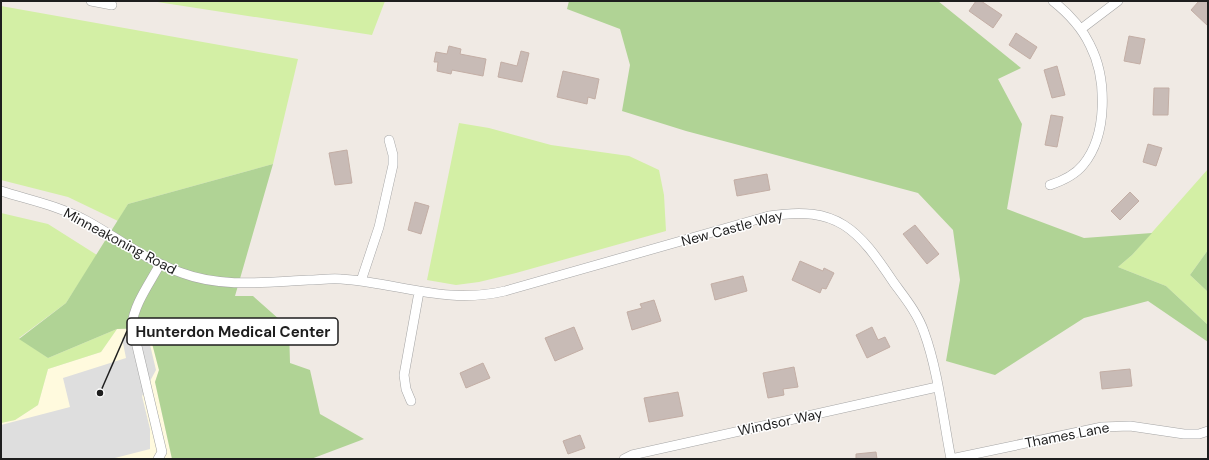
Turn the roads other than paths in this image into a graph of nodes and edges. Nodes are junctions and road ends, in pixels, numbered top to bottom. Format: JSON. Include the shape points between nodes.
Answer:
{"nodes":[{"id":1,"x":92,"y":1,"type":"edge"},
{"id":2,"x":1053,"y":1,"type":"edge"},
{"id":3,"x":1118,"y":1,"type":"edge"},
{"id":4,"x":112,"y":5,"type":"dead end"},
{"id":5,"x":1081,"y":29,"type":"junction"},
{"id":6,"x":389,"y":140,"type":"dead end"},
{"id":7,"x":1050,"y":185,"type":"dead end"},
{"id":8,"x":1,"y":191,"type":"edge"},
{"id":9,"x":160,"y":264,"type":"junction"},
{"id":10,"x":361,"y":281,"type":"junction"},
{"id":11,"x":419,"y":292,"type":"junction"},
{"id":12,"x":937,"y":387,"type":"junction"},
{"id":13,"x":411,"y":401,"type":"dead end"},
{"id":14,"x":1208,"y":431,"type":"edge"},
{"id":15,"x":158,"y":459,"type":"edge"},
{"id":16,"x":624,"y":459,"type":"edge"},
{"id":17,"x":951,"y":459,"type":"edge"}],
"edges":[{"from":1,"to":4,"type":"street"},
{"from":2,"to":5,"type":"street"},
{"from":3,"to":5,"type":"street"},
{"from":5,"to":7,"type":"street","via":[[1100,70],[1103,96],[1101,119],[1092,150],[1083,165],[1063,180]]},
{"from":6,"to":10,"type":"street","via":[[393,165],[379,227]]},
{"from":8,"to":9,"type":"street","name":"Minneakoning Road","via":[[86,220]]},
{"from":9,"to":10,"type":"street","name":"Minneakoning Road","via":[[189,275],[228,283],[339,279]]},
{"from":9,"to":15,"type":"street","via":[[136,311],[132,325],[162,452]]},
{"from":10,"to":11,"type":"street","name":"New Castle Way"},
{"from":11,"to":12,"type":"street","name":"New Castle Way","via":[[452,297],[488,295],[769,216],[793,212],[819,214],[853,230],[883,266],[924,330]]},
{"from":11,"to":13,"type":"street","via":[[404,375]]},
{"from":12,"to":16,"type":"street","name":"Windsor Way","via":[[632,455]]},
{"from":12,"to":17,"type":"street","name":"New Castle Way"},
{"from":14,"to":17,"type":"street","name":"Thames Lane","via":[[1184,434],[1130,426],[1102,427]]}]}
